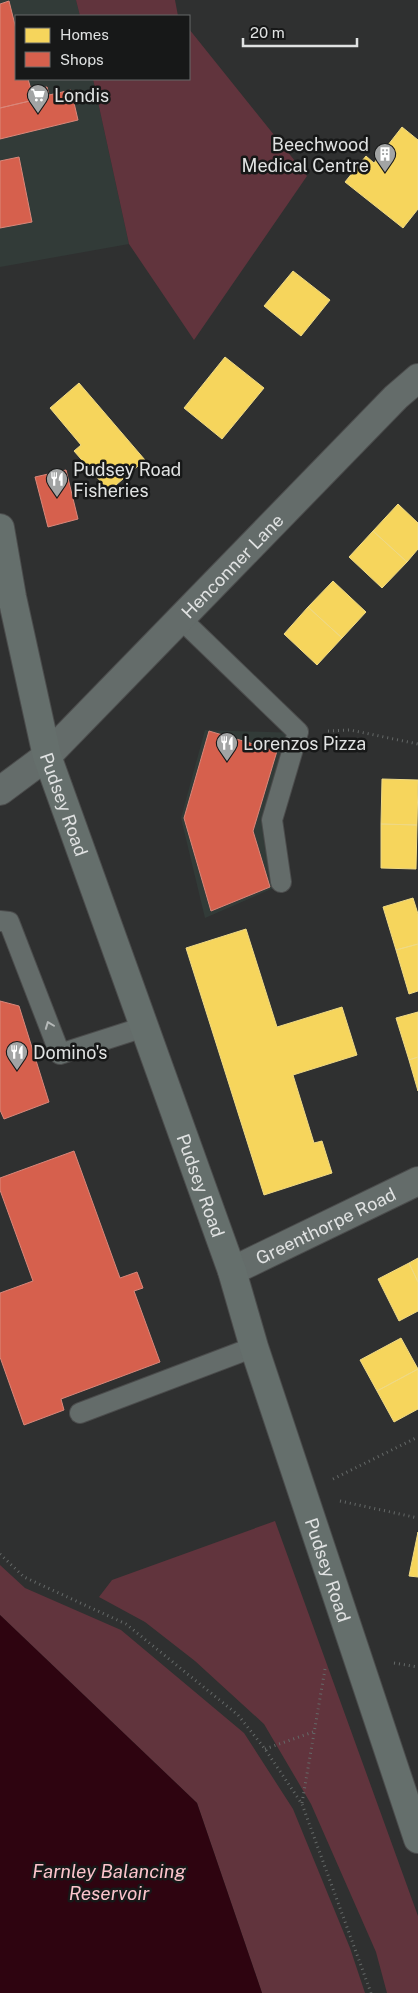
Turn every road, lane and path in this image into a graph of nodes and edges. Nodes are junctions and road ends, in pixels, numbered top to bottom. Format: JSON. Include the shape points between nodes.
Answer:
{"nodes":[{"id":1,"x":418,"y":378,"type":"edge"},
{"id":2,"x":0,"y":528,"type":"edge"},
{"id":3,"x":181,"y":619,"type":"junction"},
{"id":4,"x":298,"y":732,"type":"junction"},
{"id":5,"x":418,"y":744,"type":"edge"},
{"id":6,"x":47,"y":756,"type":"junction"},
{"id":7,"x":0,"y":791,"type":"edge"},
{"id":8,"x":281,"y":882,"type":"dead end"},
{"id":9,"x":0,"y":921,"type":"edge"},
{"id":10,"x":144,"y":1027,"type":"junction"},
{"id":11,"x":418,"y":1181,"type":"edge"},
{"id":12,"x":232,"y":1271,"type":"junction"},
{"id":13,"x":254,"y":1347,"type":"junction"},
{"id":14,"x":80,"y":1413,"type":"dead end"},
{"id":15,"x":418,"y":1437,"type":"edge"},
{"id":16,"x":303,"y":1493,"type":"junction"},
{"id":17,"x":418,"y":1518,"type":"edge"},
{"id":18,"x":0,"y":1554,"type":"edge"},
{"id":19,"x":325,"y":1666,"type":"dead end"},
{"id":20,"x":313,"y":1732,"type":"junction"},
{"id":21,"x":265,"y":1749,"type":"junction"},
{"id":22,"x":302,"y":1804,"type":"junction"},
{"id":23,"x":418,"y":1839,"type":"edge"},
{"id":24,"x":372,"y":1993,"type":"edge"}],
"edges":[{"from":1,"to":3,"type":"street","name":"Henconner Lane"},
{"from":2,"to":6,"type":"main road","name":"Pudsey Road"},
{"from":3,"to":4,"type":"lane"},
{"from":3,"to":6,"type":"street","name":"Henconner Lane"},
{"from":4,"to":5,"type":"path","via":[[350,730]]},
{"from":4,"to":8,"type":"lane","via":[[272,820]]},
{"from":6,"to":7,"type":"street","name":"Henconner Lane"},
{"from":6,"to":10,"type":"main road","name":"Pudsey Road"},
{"from":10,"to":9,"type":"lane","one_way":true,"via":[[60,1054],[9,922]]},
{"from":10,"to":12,"type":"main road","name":"Pudsey Road"},
{"from":11,"to":12,"type":"street","name":"Greenthorpe Road"},
{"from":12,"to":13,"type":"main road","name":"Pudsey Road"},
{"from":13,"to":14,"type":"lane"},
{"from":13,"to":16,"type":"main road","name":"Pudsey Road"},
{"from":15,"to":16,"type":"path"},
{"from":16,"to":17,"type":"path"},
{"from":16,"to":23,"type":"main road","name":"Pudsey Road"},
{"from":18,"to":21,"type":"path","via":[[24,1577],[126,1624],[238,1714]]},
{"from":19,"to":20,"type":"path"},
{"from":20,"to":21,"type":"path"},
{"from":20,"to":22,"type":"path"},
{"from":21,"to":22,"type":"path"},
{"from":22,"to":24,"type":"path"}]}
